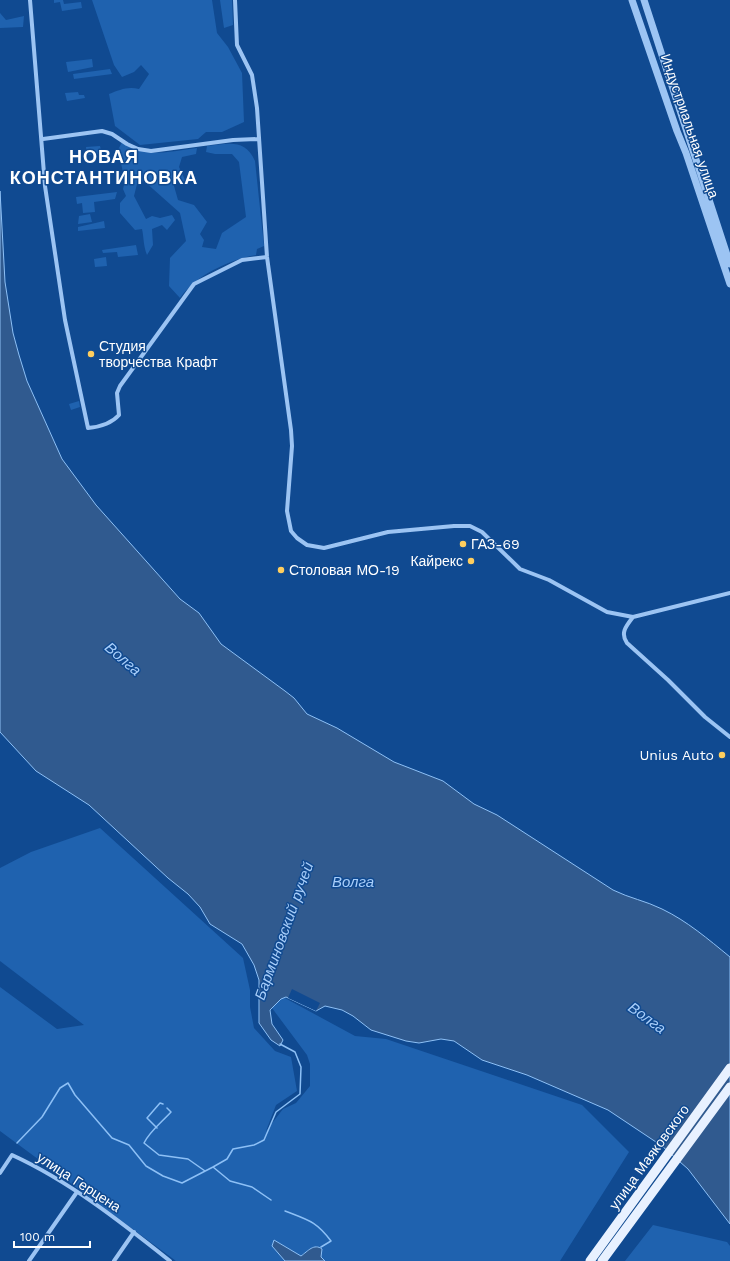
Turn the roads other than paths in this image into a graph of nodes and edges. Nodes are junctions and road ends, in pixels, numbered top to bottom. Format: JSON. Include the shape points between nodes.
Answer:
{"nodes":[{"id":1,"x":30,"y":0,"type":"edge"},
{"id":2,"x":235,"y":0,"type":"edge"},
{"id":3,"x":632,"y":0,"type":"edge"},
{"id":4,"x":645,"y":2,"type":"edge"},
{"id":5,"x":634,"y":8,"type":"junction"},
{"id":6,"x":656,"y":38,"type":"junction"},
{"id":7,"x":646,"y":41,"type":"junction"},
{"id":8,"x":42,"y":139,"type":"junction"},
{"id":9,"x":258,"y":139,"type":"junction"},
{"id":10,"x":267,"y":257,"type":"junction"},
{"id":11,"x":730,"y":264,"type":"edge"},
{"id":12,"x":730,"y":284,"type":"edge"},
{"id":13,"x":730,"y":593,"type":"edge"},
{"id":14,"x":633,"y":617,"type":"junction"},
{"id":15,"x":730,"y":737,"type":"edge"},
{"id":16,"x":730,"y":1068,"type":"edge"},
{"id":17,"x":730,"y":1087,"type":"edge"},
{"id":18,"x":0,"y":1173,"type":"edge"},
{"id":19,"x":77,"y":1192,"type":"junction"},
{"id":20,"x":626,"y":1221,"type":"junction"},
{"id":21,"x":134,"y":1232,"type":"junction"},
{"id":22,"x":30,"y":1261,"type":"edge"},
{"id":23,"x":114,"y":1261,"type":"edge"},
{"id":24,"x":170,"y":1261,"type":"edge"},
{"id":25,"x":590,"y":1261,"type":"edge"},
{"id":26,"x":602,"y":1261,"type":"edge"}],
"edges":[{"from":1,"to":8,"type":"street"},
{"from":2,"to":9,"type":"street","via":[[237,45],[252,75]]},
{"from":3,"to":5,"type":"street","name":"Индустриальная улица"},
{"from":4,"to":5,"type":"street"},
{"from":4,"to":6,"type":"street","name":"Индустриальная улица"},
{"from":5,"to":7,"type":"street","name":"Индустриальная улица"},
{"from":6,"to":7,"type":"street"},
{"from":6,"to":11,"type":"street","name":"Индустриальная улица"},
{"from":7,"to":12,"type":"street","name":"Индустриальная улица"},
{"from":8,"to":9,"type":"street","via":[[102,131],[112,134],[132,147],[151,151]]},
{"from":8,"to":10,"type":"street","via":[[45,186],[66,320],[88,428],[104,425],[119,415],[117,393],[120,386],[194,284],[242,260]]},
{"from":9,"to":10,"type":"street"},
{"from":10,"to":14,"type":"street","via":[[291,430],[292,446],[286,503],[289,524],[294,534],[307,545],[324,548],[388,532],[454,526],[473,527],[485,534],[520,569],[550,580],[607,612]]},
{"from":13,"to":14,"type":"street"},
{"from":14,"to":15,"type":"street","via":[[624,632],[627,643],[705,718]]},
{"from":16,"to":20,"type":"main road","name":"улица Маяковского"},
{"from":17,"to":20,"type":"main road","name":"улица Маяковского"},
{"from":18,"to":19,"type":"street","name":"улица Герцена","via":[[12,1155]]},
{"from":19,"to":21,"type":"street","name":"улица Герцена"},
{"from":19,"to":22,"type":"street"},
{"from":20,"to":25,"type":"main road","name":"улица Маяковского"},
{"from":20,"to":26,"type":"main road","name":"улица Маяковского"},
{"from":21,"to":23,"type":"street"},
{"from":21,"to":24,"type":"street","name":"улица Герцена"}]}
